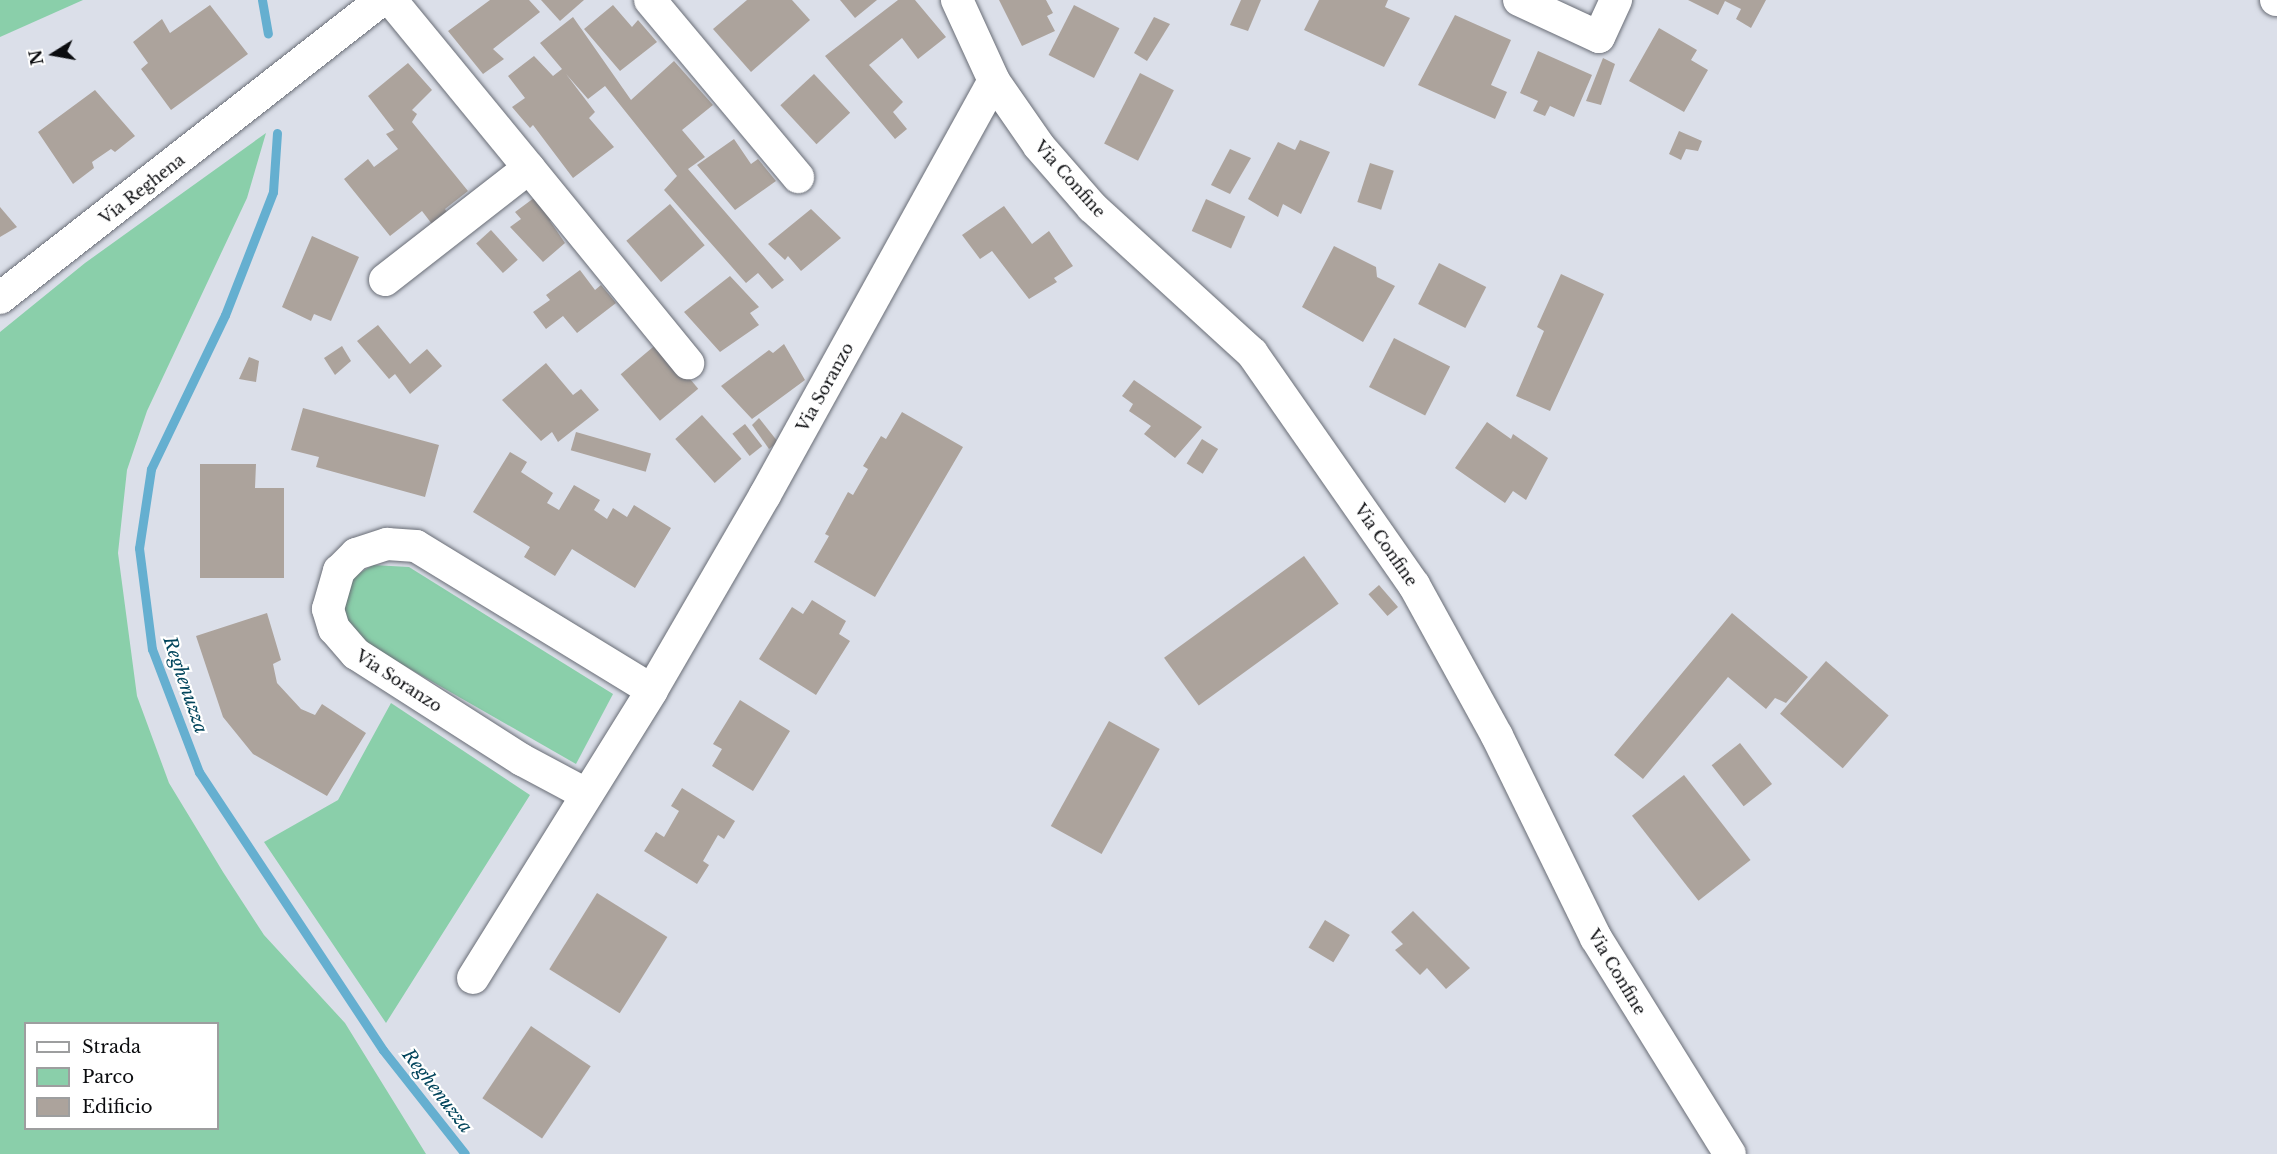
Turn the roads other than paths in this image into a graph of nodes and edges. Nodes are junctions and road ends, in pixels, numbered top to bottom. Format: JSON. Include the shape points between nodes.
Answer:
{"nodes":[{"id":1,"x":382,"y":0,"type":"edge"},
{"id":2,"x":391,"y":0,"type":"edge"},
{"id":3,"x":650,"y":0,"type":"edge"},
{"id":4,"x":957,"y":0,"type":"edge"},
{"id":5,"x":1519,"y":0,"type":"edge"},
{"id":6,"x":1616,"y":0,"type":"edge"},
{"id":7,"x":994,"y":81,"type":"junction"},
{"id":8,"x":529,"y":168,"type":"junction"},
{"id":9,"x":798,"y":177,"type":"dead end"},
{"id":10,"x":385,"y":280,"type":"dead end"},
{"id":11,"x":0,"y":298,"type":"edge"},
{"id":12,"x":688,"y":363,"type":"dead end"},
{"id":13,"x":651,"y":690,"type":"junction"},
{"id":14,"x":586,"y":794,"type":"junction"},
{"id":15,"x":473,"y":978,"type":"dead end"},
{"id":16,"x":1730,"y":1154,"type":"edge"}],
"edges":[{"from":1,"to":11,"type":"street","name":"Via Reghena"},
{"from":2,"to":8,"type":"street"},
{"from":3,"to":9,"type":"street"},
{"from":4,"to":7,"type":"street","name":"Via Confine"},
{"from":5,"to":6,"type":"street","via":[[1599,37]]},
{"from":7,"to":13,"type":"street","name":"Via Soranzo","via":[[765,495]]},
{"from":7,"to":16,"type":"street","name":"Via Confine","via":[[1039,146],[1092,207],[1252,353],[1414,585],[1497,736],[1596,938]]},
{"from":8,"to":10,"type":"street"},
{"from":8,"to":12,"type":"street"},
{"from":13,"to":14,"type":"street","name":"Via Soranzo"},
{"from":13,"to":14,"type":"street","name":"Via Soranzo","via":[[416,546],[387,544],[356,554],[339,572],[328,609],[334,629],[356,654],[522,760]]},
{"from":14,"to":15,"type":"street","name":"Via Soranzo"}]}
